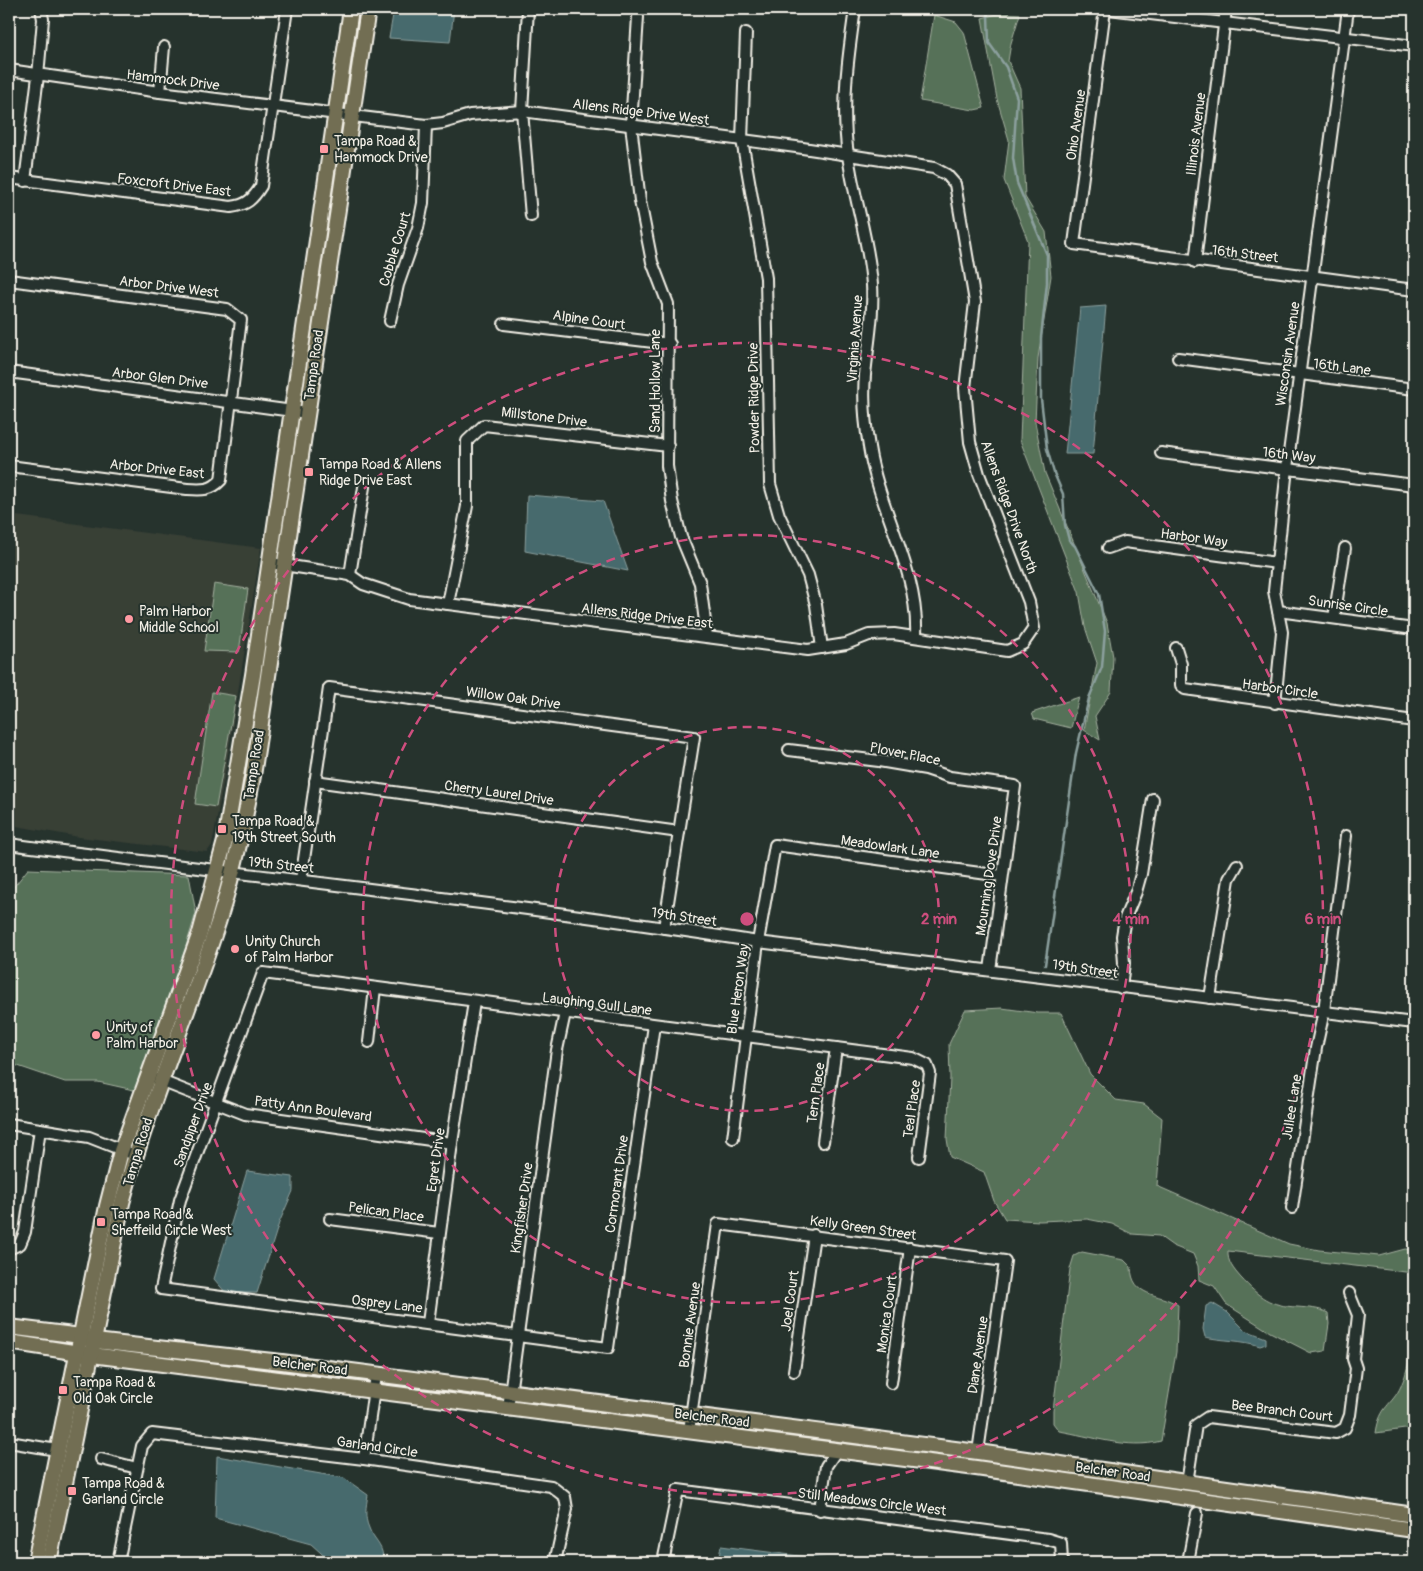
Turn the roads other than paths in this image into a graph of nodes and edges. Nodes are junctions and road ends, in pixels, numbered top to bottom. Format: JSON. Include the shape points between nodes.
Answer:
{"nodes":[{"id":1,"x":42,"y":9,"type":"edge"},
{"id":2,"x":288,"y":9,"type":"edge"},
{"id":3,"x":351,"y":9,"type":"edge"},
{"id":4,"x":368,"y":9,"type":"edge"},
{"id":5,"x":528,"y":9,"type":"edge"},
{"id":6,"x":855,"y":9,"type":"edge"},
{"id":7,"x":1105,"y":9,"type":"edge"},
{"id":8,"x":1109,"y":9,"type":"edge"},
{"id":9,"x":1226,"y":9,"type":"edge"},
{"id":10,"x":1348,"y":9,"type":"edge"},
{"id":11,"x":638,"y":17,"type":"dead end"},
{"id":12,"x":1224,"y":21,"type":"junction"},
{"id":13,"x":746,"y":33,"type":"dead end"},
{"id":14,"x":1344,"y":38,"type":"junction"},
{"id":15,"x":1414,"y":46,"type":"edge"},
{"id":16,"x":164,"y":47,"type":"dead end"},
{"id":17,"x":9,"y":70,"type":"edge"},
{"id":18,"x":38,"y":76,"type":"junction"},
{"id":19,"x":160,"y":92,"type":"junction"},
{"id":20,"x":274,"y":106,"type":"junction"},
{"id":21,"x":522,"y":111,"type":"junction"},
{"id":22,"x":335,"y":113,"type":"junction"},
{"id":23,"x":351,"y":115,"type":"junction"},
{"id":24,"x":631,"y":124,"type":"junction"},
{"id":25,"x":426,"y":125,"type":"junction"},
{"id":26,"x":742,"y":140,"type":"junction"},
{"id":27,"x":848,"y":154,"type":"junction"},
{"id":28,"x":942,"y":171,"type":"joint"},
{"id":29,"x":9,"y":178,"type":"edge"},
{"id":30,"x":25,"y":180,"type":"junction"},
{"id":31,"x":531,"y":216,"type":"dead end"},
{"id":32,"x":1074,"y":244,"type":"joint"},
{"id":33,"x":1195,"y":262,"type":"junction"},
{"id":34,"x":1313,"y":276,"type":"junction"},
{"id":35,"x":9,"y":280,"type":"edge"},
{"id":36,"x":1414,"y":290,"type":"edge"},
{"id":37,"x":390,"y":321,"type":"dead end"},
{"id":38,"x":504,"y":324,"type":"dead end"},
{"id":39,"x":670,"y":344,"type":"junction"},
{"id":40,"x":1178,"y":358,"type":"dead end"},
{"id":41,"x":9,"y":372,"type":"edge"},
{"id":42,"x":1299,"y":375,"type":"junction"},
{"id":43,"x":1414,"y":389,"type":"edge"},
{"id":44,"x":231,"y":401,"type":"junction"},
{"id":45,"x":293,"y":411,"type":"junction"},
{"id":46,"x":307,"y":413,"type":"junction"},
{"id":47,"x":668,"y":446,"type":"junction"},
{"id":48,"x":1161,"y":453,"type":"dead end"},
{"id":49,"x":9,"y":466,"type":"edge"},
{"id":50,"x":1287,"y":468,"type":"junction"},
{"id":51,"x":1414,"y":485,"type":"edge"},
{"id":52,"x":364,"y":488,"type":"dead end"},
{"id":53,"x":1108,"y":548,"type":"dead end"},
{"id":54,"x":1345,"y":548,"type":"dead end"},
{"id":55,"x":270,"y":563,"type":"junction"},
{"id":56,"x":1277,"y":563,"type":"junction"},
{"id":57,"x":284,"y":565,"type":"junction"},
{"id":58,"x":350,"y":575,"type":"junction"},
{"id":59,"x":448,"y":604,"type":"junction"},
{"id":60,"x":1278,"y":611,"type":"junction"},
{"id":61,"x":1334,"y":618,"type":"junction"},
{"id":62,"x":1414,"y":629,"type":"edge"},
{"id":63,"x":707,"y":636,"type":"junction"},
{"id":64,"x":916,"y":636,"type":"junction"},
{"id":65,"x":1023,"y":644,"type":"joint"},
{"id":66,"x":822,"y":648,"type":"junction"},
{"id":67,"x":1176,"y":648,"type":"dead end"},
{"id":68,"x":261,"y":676,"type":"junction"},
{"id":69,"x":1275,"y":703,"type":"junction"},
{"id":70,"x":1414,"y":721,"type":"edge"},
{"id":71,"x":789,"y":750,"type":"dead end"},
{"id":72,"x":315,"y":781,"type":"junction"},
{"id":73,"x":1015,"y":786,"type":"joint"},
{"id":74,"x":1153,"y":799,"type":"dead end"},
{"id":75,"x":679,"y":832,"type":"junction"},
{"id":76,"x":1346,"y":836,"type":"dead end"},
{"id":77,"x":9,"y":844,"type":"edge"},
{"id":78,"x":775,"y":845,"type":"joint"},
{"id":79,"x":1237,"y":865,"type":"dead end"},
{"id":80,"x":225,"y":872,"type":"junction"},
{"id":81,"x":1002,"y":876,"type":"junction"},
{"id":82,"x":301,"y":880,"type":"junction"},
{"id":83,"x":664,"y":928,"type":"junction"},
{"id":84,"x":758,"y":942,"type":"junction"},
{"id":85,"x":990,"y":970,"type":"junction"},
{"id":86,"x":263,"y":973,"type":"joint"},
{"id":87,"x":376,"y":988,"type":"junction"},
{"id":88,"x":1122,"y":988,"type":"junction"},
{"id":89,"x":1210,"y":998,"type":"junction"},
{"id":90,"x":474,"y":1002,"type":"junction"},
{"id":91,"x":1324,"y":1011,"type":"junction"},
{"id":92,"x":564,"y":1013,"type":"junction"},
{"id":93,"x":1414,"y":1023,"type":"edge"},
{"id":94,"x":654,"y":1025,"type":"junction"},
{"id":95,"x":745,"y":1038,"type":"junction"},
{"id":96,"x":369,"y":1042,"type":"dead end"},
{"id":97,"x":836,"y":1048,"type":"junction"},
{"id":98,"x":927,"y":1065,"type":"joint"},
{"id":99,"x":148,"y":1076,"type":"junction"},
{"id":100,"x":161,"y":1081,"type":"junction"},
{"id":101,"x":216,"y":1103,"type":"junction"},
{"id":102,"x":9,"y":1124,"type":"edge"},
{"id":103,"x":40,"y":1129,"type":"junction"},
{"id":104,"x":733,"y":1138,"type":"dead end"},
{"id":105,"x":452,"y":1142,"type":"junction"},
{"id":106,"x":823,"y":1142,"type":"dead end"},
{"id":107,"x":128,"y":1153,"type":"junction"},
{"id":108,"x":919,"y":1157,"type":"dead end"},
{"id":109,"x":1292,"y":1208,"type":"dead end"},
{"id":110,"x":330,"y":1218,"type":"dead end"},
{"id":111,"x":718,"y":1224,"type":"joint"},
{"id":112,"x":439,"y":1233,"type":"junction"},
{"id":113,"x":814,"y":1235,"type":"junction"},
{"id":114,"x":910,"y":1248,"type":"junction"},
{"id":115,"x":9,"y":1249,"type":"edge"},
{"id":116,"x":1004,"y":1261,"type":"joint"},
{"id":117,"x":162,"y":1289,"type":"joint"},
{"id":118,"x":1349,"y":1293,"type":"dead end"},
{"id":119,"x":428,"y":1323,"type":"junction"},
{"id":120,"x":9,"y":1327,"type":"edge"},
{"id":121,"x":81,"y":1336,"type":"junction"},
{"id":122,"x":518,"y":1336,"type":"junction"},
{"id":123,"x":9,"y":1342,"type":"edge"},
{"id":124,"x":93,"y":1348,"type":"junction"},
{"id":125,"x":608,"y":1348,"type":"joint"},
{"id":126,"x":77,"y":1351,"type":"junction"},
{"id":127,"x":794,"y":1371,"type":"dead end"},
{"id":128,"x":376,"y":1374,"type":"junction"},
{"id":129,"x":891,"y":1383,"type":"dead end"},
{"id":130,"x":374,"y":1390,"type":"junction"},
{"id":131,"x":510,"y":1392,"type":"junction"},
{"id":132,"x":508,"y":1408,"type":"junction"},
{"id":133,"x":691,"y":1416,"type":"junction"},
{"id":134,"x":689,"y":1431,"type":"junction"},
{"id":135,"x":9,"y":1442,"type":"edge"},
{"id":136,"x":57,"y":1450,"type":"junction"},
{"id":137,"x":837,"y":1450,"type":"junction"},
{"id":138,"x":978,"y":1452,"type":"junction"},
{"id":139,"x":101,"y":1459,"type":"dead end"},
{"id":140,"x":364,"y":1459,"type":"junction"},
{"id":141,"x":137,"y":1468,"type":"junction"},
{"id":142,"x":1187,"y":1483,"type":"junction"},
{"id":143,"x":820,"y":1510,"type":"junction"},
{"id":144,"x":1197,"y":1513,"type":"dead end"},
{"id":145,"x":1414,"y":1515,"type":"edge"},
{"id":146,"x":1414,"y":1530,"type":"edge"},
{"id":147,"x":35,"y":1562,"type":"edge"},
{"id":148,"x":49,"y":1562,"type":"edge"},
{"id":149,"x":118,"y":1562,"type":"edge"},
{"id":150,"x":555,"y":1562,"type":"edge"},
{"id":151,"x":663,"y":1562,"type":"edge"},
{"id":152,"x":1062,"y":1562,"type":"edge"},
{"id":153,"x":1188,"y":1562,"type":"edge"},
{"id":154,"x":1192,"y":1562,"type":"edge"}],
"edges":[{"from":1,"to":18,"type":"street"},
{"from":2,"to":20,"type":"street","name":"Foxcroft Drive East"},
{"from":3,"to":22,"type":"main road","name":"Tampa Road"},
{"from":4,"to":23,"type":"main road","name":"Tampa Road"},
{"from":5,"to":21,"type":"street"},
{"from":6,"to":27,"type":"street","name":"Virginia Avenue","via":[[845,108]]},
{"from":7,"to":32,"type":"street","name":"Ohio Avenue"},
{"from":8,"to":12,"type":"street"},
{"from":9,"to":12,"type":"street","name":"Illinois Avenue"},
{"from":10,"to":14,"type":"street","name":"Wisconsin Avenue"},
{"from":11,"to":24,"type":"street","name":"Sand Hollow Lane"},
{"from":12,"to":14,"type":"street"},
{"from":12,"to":33,"type":"street","name":"Illinois Avenue"},
{"from":13,"to":26,"type":"street","name":"Powder Ridge Drive"},
{"from":14,"to":15,"type":"street"},
{"from":14,"to":34,"type":"street","name":"Wisconsin Avenue"},
{"from":16,"to":19,"type":"street"},
{"from":17,"to":18,"type":"street","name":"Hammock Drive"},
{"from":18,"to":19,"type":"street","name":"Hammock Drive"},
{"from":18,"to":30,"type":"street"},
{"from":19,"to":20,"type":"street","name":"Hammock Drive"},
{"from":20,"to":22,"type":"street","name":"Hammock Drive"},
{"from":20,"to":30,"type":"street","name":"Foxcroft Drive East","via":[[261,186],[252,200],[240,206]]},
{"from":21,"to":24,"type":"street","name":"Allens Ridge Drive West"},
{"from":21,"to":25,"type":"street","name":"Allens Ridge Drive West","via":[[470,115]]},
{"from":21,"to":31,"type":"street"},
{"from":22,"to":23,"type":"street","name":"Allens Ridge Drive West"},
{"from":22,"to":45,"type":"main road","name":"Tampa Road"},
{"from":23,"to":25,"type":"street","name":"Allens Ridge Drive West"},
{"from":23,"to":46,"type":"main road","name":"Tampa Road"},
{"from":24,"to":26,"type":"street","name":"Allens Ridge Drive West"},
{"from":24,"to":39,"type":"street","name":"Sand Hollow Lane","via":[[640,201],[652,262],[668,304]]},
{"from":25,"to":37,"type":"street","name":"Cobble Court","via":[[423,203]]},
{"from":26,"to":27,"type":"street","name":"Allens Ridge Drive West"},
{"from":26,"to":66,"type":"street","name":"Powder Ridge Drive","via":[[766,278],[770,484],[779,515],[808,575]]},
{"from":27,"to":28,"type":"street","name":"Allens Ridge Drive West"},
{"from":27,"to":64,"type":"street","name":"Virginia Avenue","via":[[855,200],[865,232],[872,285],[865,378],[869,447],[882,498],[913,590]]},
{"from":28,"to":65,"type":"street","name":"Allens Ridge Drive North","via":[[954,184],[975,302],[965,388],[970,442],[979,474],[1030,602],[1034,628]]},
{"from":29,"to":30,"type":"street","name":"Foxcroft Drive East"},
{"from":32,"to":33,"type":"street","name":"16th Street"},
{"from":33,"to":34,"type":"street","name":"16th Street"},
{"from":34,"to":36,"type":"street","name":"16th Street"},
{"from":34,"to":42,"type":"street","name":"Wisconsin Avenue"},
{"from":35,"to":44,"type":"street","name":"Arbor Drive West","via":[[233,311],[240,320]]},
{"from":38,"to":39,"type":"street","name":"Alpine Court"},
{"from":39,"to":47,"type":"street","name":"Sand Hollow Lane"},
{"from":40,"to":42,"type":"street","name":"16th Lane"},
{"from":41,"to":44,"type":"street","name":"Arbor Glen Drive"},
{"from":42,"to":43,"type":"street","name":"16th Lane"},
{"from":42,"to":50,"type":"street","name":"Wisconsin Avenue"},
{"from":44,"to":45,"type":"street","name":"Arbor Glen Drive"},
{"from":44,"to":49,"type":"street","name":"Arbor Drive East","via":[[221,480],[215,487],[204,490]]},
{"from":45,"to":46,"type":"street","name":"Arbor Glen Drive"},
{"from":45,"to":55,"type":"main road","name":"Tampa Road"},
{"from":46,"to":57,"type":"main road","name":"Tampa Road"},
{"from":47,"to":59,"type":"street","name":"Millstone Drive","via":[[484,425],[467,441],[467,506]]},
{"from":47,"to":63,"type":"street","name":"Sand Hollow Lane","via":[[672,501],[683,544],[700,584]]},
{"from":48,"to":50,"type":"street","name":"16th Way"},
{"from":50,"to":51,"type":"street","name":"16th Way"},
{"from":50,"to":56,"type":"street","name":"Wisconsin Avenue"},
{"from":52,"to":58,"type":"street"},
{"from":53,"to":56,"type":"street","name":"Harbor Way","via":[[1125,542]]},
{"from":54,"to":61,"type":"street"},
{"from":55,"to":57,"type":"street","name":"Allens Ridge Drive East"},
{"from":55,"to":68,"type":"main road","name":"Tampa Road"},
{"from":56,"to":60,"type":"street","name":"Wisconsin Avenue","via":[[1274,591]]},
{"from":57,"to":58,"type":"street","name":"Allens Ridge Drive East"},
{"from":57,"to":68,"type":"main road","name":"Tampa Road"},
{"from":58,"to":59,"type":"street","name":"Allens Ridge Drive East","via":[[363,584],[409,599]]},
{"from":59,"to":63,"type":"street","name":"Allens Ridge Drive East"},
{"from":60,"to":61,"type":"street","name":"Sunrise Circle"},
{"from":60,"to":69,"type":"street","name":"Wisconsin Avenue","via":[[1282,632]]},
{"from":61,"to":62,"type":"street","name":"Sunrise Circle"},
{"from":63,"to":66,"type":"street","name":"Allens Ridge Drive East","via":[[808,650]]},
{"from":64,"to":65,"type":"street","name":"Allens Ridge Drive East","via":[[1007,651]]},
{"from":64,"to":66,"type":"street","name":"Allens Ridge Drive East","via":[[869,635],[846,644]]},
{"from":67,"to":69,"type":"street","name":"Harbor Circle","via":[[1181,664],[1181,686],[1186,689]]},
{"from":68,"to":80,"type":"main road","name":"Tampa Road","via":[[234,799]]},
{"from":69,"to":70,"type":"street","name":"Harbor Circle"},
{"from":71,"to":73,"type":"street","name":"Plover Place","via":[[879,761],[926,769],[950,777]]},
{"from":72,"to":75,"type":"street","name":"Cherry Laurel Drive"},
{"from":72,"to":75,"type":"street","name":"Willow Oak Drive","via":[[329,688],[694,736]]},
{"from":72,"to":82,"type":"street","name":"Willow Oak Drive"},
{"from":73,"to":81,"type":"street","name":"Mourning Dove Drive"},
{"from":74,"to":88,"type":"street","via":[[1141,874],[1122,936]]},
{"from":75,"to":83,"type":"street","name":"Willow Oak Drive"},
{"from":76,"to":91,"type":"street","name":"Jullee Lane"},
{"from":77,"to":80,"type":"street","name":"19th Street"},
{"from":78,"to":81,"type":"street","name":"Meadowlark Lane"},
{"from":78,"to":84,"type":"street","name":"Blue Heron Way"},
{"from":79,"to":89,"type":"street","via":[[1229,879]]},
{"from":80,"to":82,"type":"street","name":"19th Street"},
{"from":80,"to":99,"type":"main road","name":"Tampa Road"},
{"from":80,"to":100,"type":"main road","name":"Tampa Road","via":[[214,937]]},
{"from":81,"to":85,"type":"street","name":"Mourning Dove Drive"},
{"from":82,"to":83,"type":"street","name":"19th Street"},
{"from":83,"to":84,"type":"street","name":"19th Street"},
{"from":84,"to":85,"type":"street","name":"19th Street"},
{"from":84,"to":95,"type":"street","name":"Blue Heron Way"},
{"from":85,"to":88,"type":"street","name":"19th Street"},
{"from":86,"to":87,"type":"street","name":"Laughing Gull Lane"},
{"from":86,"to":101,"type":"street","name":"Sandpiper Drive"},
{"from":87,"to":90,"type":"street","name":"Laughing Gull Lane"},
{"from":87,"to":96,"type":"street"},
{"from":88,"to":89,"type":"street","name":"19th Street"},
{"from":89,"to":91,"type":"street","name":"19th Street"},
{"from":90,"to":92,"type":"street","name":"Laughing Gull Lane"},
{"from":90,"to":105,"type":"street","name":"Egret Drive"},
{"from":91,"to":93,"type":"street","name":"19th Street"},
{"from":91,"to":109,"type":"street","name":"Jullee Lane"},
{"from":92,"to":94,"type":"street","name":"Laughing Gull Lane"},
{"from":92,"to":122,"type":"street","name":"Kingfisher Drive"},
{"from":94,"to":95,"type":"street","name":"Laughing Gull Lane"},
{"from":94,"to":125,"type":"street","name":"Cormorant Drive"},
{"from":95,"to":97,"type":"street","name":"Laughing Gull Lane"},
{"from":95,"to":104,"type":"street","name":"Blue Heron Way"},
{"from":97,"to":98,"type":"street","name":"Laughing Gull Lane","via":[[913,1058]]},
{"from":97,"to":106,"type":"street","name":"Tern Place"},
{"from":98,"to":108,"type":"street","name":"Teal Place","via":[[930,1073]]},
{"from":99,"to":100,"type":"street","name":"Patty Ann Boulevard"},
{"from":99,"to":107,"type":"main road","name":"Tampa Road"},
{"from":100,"to":101,"type":"street","name":"Patty Ann Boulevard"},
{"from":100,"to":107,"type":"main road","name":"Tampa Road"},
{"from":101,"to":105,"type":"street","name":"Patty Ann Boulevard","via":[[245,1114]]},
{"from":101,"to":117,"type":"street","name":"Sandpiper Drive","via":[[180,1200]]},
{"from":102,"to":103,"type":"street"},
{"from":103,"to":107,"type":"street","via":[[89,1137]]},
{"from":103,"to":115,"type":"street","via":[[26,1232],[20,1244]]},
{"from":105,"to":112,"type":"street","name":"Egret Drive"},
{"from":107,"to":121,"type":"main road","name":"Tampa Road","via":[[106,1206]]},
{"from":107,"to":124,"type":"main road","name":"Tampa Road"},
{"from":110,"to":112,"type":"street","name":"Pelican Place"},
{"from":111,"to":113,"type":"street","name":"Kelly Green Street"},
{"from":111,"to":133,"type":"street","name":"Bonnie Avenue"},
{"from":112,"to":119,"type":"street","name":"Egret Drive"},
{"from":113,"to":114,"type":"street","name":"Kelly Green Street"},
{"from":113,"to":127,"type":"street","name":"Joel Court"},
{"from":114,"to":116,"type":"street","name":"Kelly Green Street"},
{"from":114,"to":129,"type":"street","name":"Monica Court"},
{"from":116,"to":138,"type":"street","name":"Diane Avenue"},
{"from":117,"to":119,"type":"street","name":"Osprey Lane"},
{"from":118,"to":142,"type":"street","name":"Bee Branch Court","via":[[1358,1316],[1353,1359],[1356,1368],[1350,1415],[1344,1428],[1336,1433],[1208,1417],[1196,1425]]},
{"from":119,"to":122,"type":"street","name":"Osprey Lane"},
{"from":120,"to":121,"type":"main road","name":"Belcher Road"},
{"from":121,"to":124,"type":"main road","name":"Belcher Road"},
{"from":121,"to":126,"type":"main road","name":"Tampa Road"},
{"from":122,"to":125,"type":"street","name":"Osprey Lane"},
{"from":122,"to":131,"type":"street","name":"Kingfisher Drive"},
{"from":123,"to":126,"type":"main road","name":"Belcher Road"},
{"from":124,"to":126,"type":"main road","name":"Belcher Road"},
{"from":124,"to":128,"type":"main road","name":"Belcher Road"},
{"from":124,"to":130,"type":"main road","name":"Belcher Road"},
{"from":124,"to":148,"type":"main road","name":"Tampa Road"},
{"from":126,"to":136,"type":"main road","name":"Tampa Road"},
{"from":128,"to":130,"type":"street"},
{"from":128,"to":131,"type":"main road","name":"Belcher Road"},
{"from":130,"to":132,"type":"main road","name":"Belcher Road"},
{"from":130,"to":140,"type":"street"},
{"from":131,"to":132,"type":"street","name":"Kingfisher Drive"},
{"from":131,"to":133,"type":"main road","name":"Belcher Road"},
{"from":132,"to":134,"type":"main road","name":"Belcher Road"},
{"from":133,"to":134,"type":"street","name":"Bonnie Avenue"},
{"from":133,"to":138,"type":"main road","name":"Belcher Road"},
{"from":134,"to":137,"type":"main road","name":"Belcher Road"},
{"from":135,"to":136,"type":"street"},
{"from":136,"to":147,"type":"main road","name":"Tampa Road"},
{"from":137,"to":143,"type":"street","via":[[826,1466]]},
{"from":137,"to":146,"type":"main road","name":"Belcher Road"},
{"from":138,"to":142,"type":"main road","name":"Belcher Road"},
{"from":139,"to":141,"type":"street"},
{"from":140,"to":141,"type":"street","name":"Garland Circle","via":[[152,1434],[142,1446]]},
{"from":140,"to":150,"type":"street","name":"Garland Circle","via":[[557,1489],[565,1497],[566,1509]]},
{"from":141,"to":149,"type":"street","name":"Garland Circle"},
{"from":142,"to":145,"type":"main road","name":"Belcher Road"},
{"from":143,"to":151,"type":"street","name":"Still Meadows Circle West","via":[[678,1490]]},
{"from":143,"to":152,"type":"street","name":"Still Meadows Circle West","via":[[1048,1539],[1061,1543]]},
{"from":144,"to":153,"type":"street"},
{"from":153,"to":154,"type":"street"}]}
